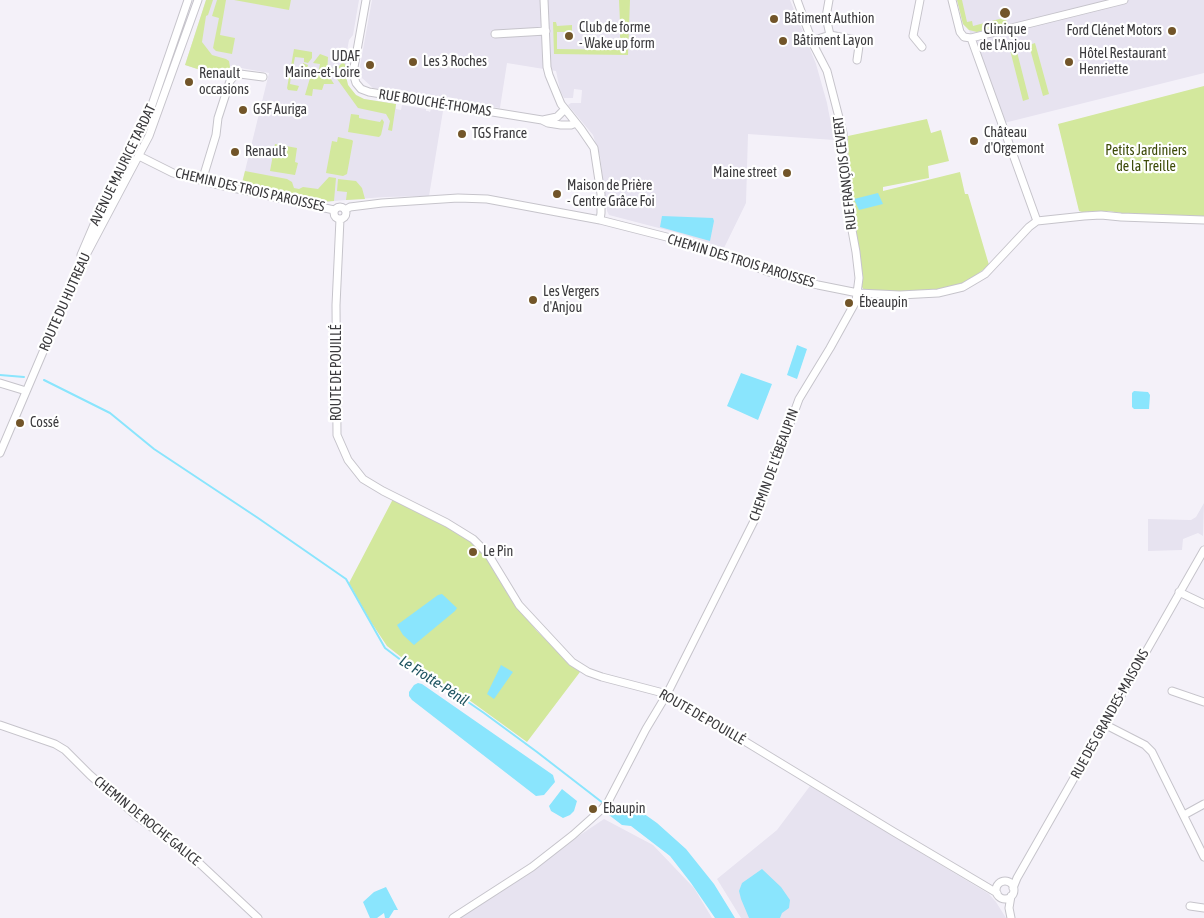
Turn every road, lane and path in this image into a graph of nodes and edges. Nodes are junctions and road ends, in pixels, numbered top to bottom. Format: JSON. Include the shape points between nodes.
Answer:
{"nodes":[{"id":1,"x":188,"y":0,"type":"edge"},
{"id":2,"x":198,"y":0,"type":"edge"},
{"id":3,"x":366,"y":0,"type":"edge"},
{"id":4,"x":544,"y":0,"type":"edge"},
{"id":5,"x":797,"y":0,"type":"edge"},
{"id":6,"x":829,"y":0,"type":"edge"},
{"id":7,"x":920,"y":0,"type":"edge"},
{"id":8,"x":952,"y":0,"type":"edge"},
{"id":9,"x":1124,"y":0,"type":"edge"},
{"id":10,"x":826,"y":17,"type":"junction"},
{"id":11,"x":805,"y":21,"type":"junction"},
{"id":12,"x":546,"y":32,"type":"junction"},
{"id":13,"x":495,"y":34,"type":"dead end"},
{"id":14,"x":830,"y":35,"type":"junction"},
{"id":15,"x":970,"y":38,"type":"junction"},
{"id":16,"x":812,"y":41,"type":"junction"},
{"id":17,"x":922,"y":47,"type":"dead end"},
{"id":18,"x":857,"y":60,"type":"dead end"},
{"id":19,"x":263,"y":78,"type":"dead end"},
{"id":20,"x":565,"y":109,"type":"junction"},
{"id":21,"x":542,"y":120,"type":"junction"},
{"id":22,"x":576,"y":123,"type":"junction"},
{"id":23,"x":139,"y":156,"type":"junction"},
{"id":24,"x":202,"y":181,"type":"junction"},
{"id":25,"x":334,"y":210,"type":"junction"},
{"id":26,"x":345,"y":210,"type":"junction"},
{"id":27,"x":340,"y":219,"type":"junction"},
{"id":28,"x":600,"y":220,"type":"junction"},
{"id":29,"x":1204,"y":220,"type":"edge"},
{"id":30,"x":1037,"y":222,"type":"junction"},
{"id":31,"x":77,"y":272,"type":"junction"},
{"id":32,"x":858,"y":293,"type":"junction"},
{"id":33,"x":0,"y":383,"type":"edge"},
{"id":34,"x":26,"y":391,"type":"junction"},
{"id":35,"x":0,"y":453,"type":"edge"},
{"id":36,"x":1204,"y":550,"type":"edge"},
{"id":37,"x":1179,"y":592,"type":"junction"},
{"id":38,"x":1204,"y":604,"type":"edge"},
{"id":39,"x":1172,"y":691,"type":"dead end"},
{"id":40,"x":667,"y":694,"type":"junction"},
{"id":41,"x":1204,"y":702,"type":"edge"},
{"id":42,"x":1104,"y":724,"type":"junction"},
{"id":43,"x":0,"y":725,"type":"edge"},
{"id":44,"x":1204,"y":804,"type":"edge"},
{"id":45,"x":1184,"y":815,"type":"junction"},
{"id":46,"x":1204,"y":857,"type":"edge"},
{"id":47,"x":1017,"y":878,"type":"junction"},
{"id":48,"x":1008,"y":882,"type":"junction"},
{"id":49,"x":999,"y":892,"type":"junction"},
{"id":50,"x":1012,"y":892,"type":"junction"},
{"id":51,"x":1190,"y":906,"type":"dead end"},
{"id":52,"x":1009,"y":908,"type":"junction"},
{"id":53,"x":1204,"y":908,"type":"edge"},
{"id":54,"x":258,"y":918,"type":"edge"},
{"id":55,"x":453,"y":918,"type":"edge"},
{"id":56,"x":1012,"y":918,"type":"edge"}],
"edges":[{"from":1,"to":31,"type":"street","name":"AVENUE MAURICE TARDAT","via":[[144,128],[99,213]]},
{"from":2,"to":23,"type":"street","name":"AVENUE MAURICE TARDAT","via":[[158,114]]},
{"from":3,"to":21,"type":"street","name":"RUE BOUCHÉ-THOMAS","via":[[353,73],[356,84],[362,89]]},
{"from":4,"to":12,"type":"street"},
{"from":5,"to":11,"type":"street","name":"RUE FRANÇOIS CEVERT"},
{"from":6,"to":10,"type":"street"},
{"from":7,"to":17,"type":"street","via":[[913,36]]},
{"from":8,"to":15,"type":"street","via":[[960,32]]},
{"from":9,"to":15,"type":"street"},
{"from":10,"to":11,"type":"street"},
{"from":10,"to":14,"type":"street"},
{"from":11,"to":16,"type":"street","name":"RUE FRANÇOIS CEVERT"},
{"from":12,"to":13,"type":"street"},
{"from":12,"to":20,"type":"street","via":[[547,67],[557,98]]},
{"from":14,"to":16,"type":"street"},
{"from":14,"to":18,"type":"street","via":[[855,40],[859,46]]},
{"from":15,"to":30,"type":"street"},
{"from":16,"to":32,"type":"street","name":"RUE FRANÇOIS CEVERT","via":[[828,71],[843,133],[845,192],[856,252]]},
{"from":19,"to":24,"type":"street","via":[[240,74],[230,81]]},
{"from":20,"to":21,"type":"street","via":[[556,117]]},
{"from":20,"to":22,"type":"street"},
{"from":21,"to":22,"type":"street","name":"RUE BOUCHÉ-THOMAS","via":[[561,125]]},
{"from":22,"to":28,"type":"street","via":[[595,151],[601,199]]},
{"from":23,"to":24,"type":"street","name":"CHEMIN DES TROIS PAROISSES","via":[[173,173]]},
{"from":23,"to":31,"type":"street","name":"ROUTE DU HUTREAU"},
{"from":24,"to":25,"type":"street","name":"CHEMIN DES TROIS PAROISSES"},
{"from":25,"to":26,"type":"street","via":[[338,206]]},
{"from":25,"to":27,"type":"street","via":[[334,216]]},
{"from":26,"to":27,"type":"street","via":[[345,216]]},
{"from":26,"to":28,"type":"street","name":"CHEMIN DES TROIS PAROISSES","via":[[382,203],[488,199]]},
{"from":27,"to":40,"type":"street","name":"ROUTE DE POUILLÉ","via":[[336,419],[337,435],[348,460],[363,479],[473,539],[488,554],[519,605],[572,662],[602,677]]},
{"from":28,"to":32,"type":"street","name":"CHEMIN DES TROIS PAROISSES","via":[[698,245],[793,280]]},
{"from":29,"to":30,"type":"street","via":[[1101,215]]},
{"from":30,"to":32,"type":"street","name":"CHEMIN DES TROIS PAROISSES","via":[[985,274],[963,287],[915,295]]},
{"from":31,"to":34,"type":"street","name":"ROUTE DU HUTREAU"},
{"from":32,"to":40,"type":"street","name":"CHEMIN DE L'ÉBEAUPIN","via":[[844,324],[799,399],[755,519]]},
{"from":33,"to":34,"type":"street"},
{"from":34,"to":35,"type":"street","name":"ROUTE DU HUTREAU"},
{"from":36,"to":37,"type":"street","name":"RUE DES GRANDES-MAISONS"},
{"from":37,"to":38,"type":"street"},
{"from":37,"to":42,"type":"street","name":"RUE DES GRANDES-MAISONS"},
{"from":39,"to":41,"type":"street"},
{"from":40,"to":49,"type":"street","name":"ROUTE DE POUILLÉ","via":[[898,835]]},
{"from":40,"to":55,"type":"street","name":"CHEMIN DE L'ÉBEAUPIN","via":[[602,809],[532,867]]},
{"from":42,"to":45,"type":"street","via":[[1152,752]]},
{"from":42,"to":47,"type":"street","name":"RUE DES GRANDES-MAISONS"},
{"from":43,"to":54,"type":"street","name":"CHEMIN DE ROCHE GALICE","via":[[65,750],[139,818],[196,860]]},
{"from":44,"to":45,"type":"street"},
{"from":45,"to":46,"type":"street"},
{"from":47,"to":48,"type":"street"},
{"from":47,"to":50,"type":"street","name":"RUE DES GRANDES-MAISONS"},
{"from":48,"to":49,"type":"street","via":[[1002,882]]},
{"from":48,"to":50,"type":"street"},
{"from":49,"to":50,"type":"street","via":[[1007,898]]},
{"from":49,"to":52,"type":"street"},
{"from":50,"to":52,"type":"street"},
{"from":51,"to":53,"type":"street"},
{"from":52,"to":56,"type":"street"}]}
